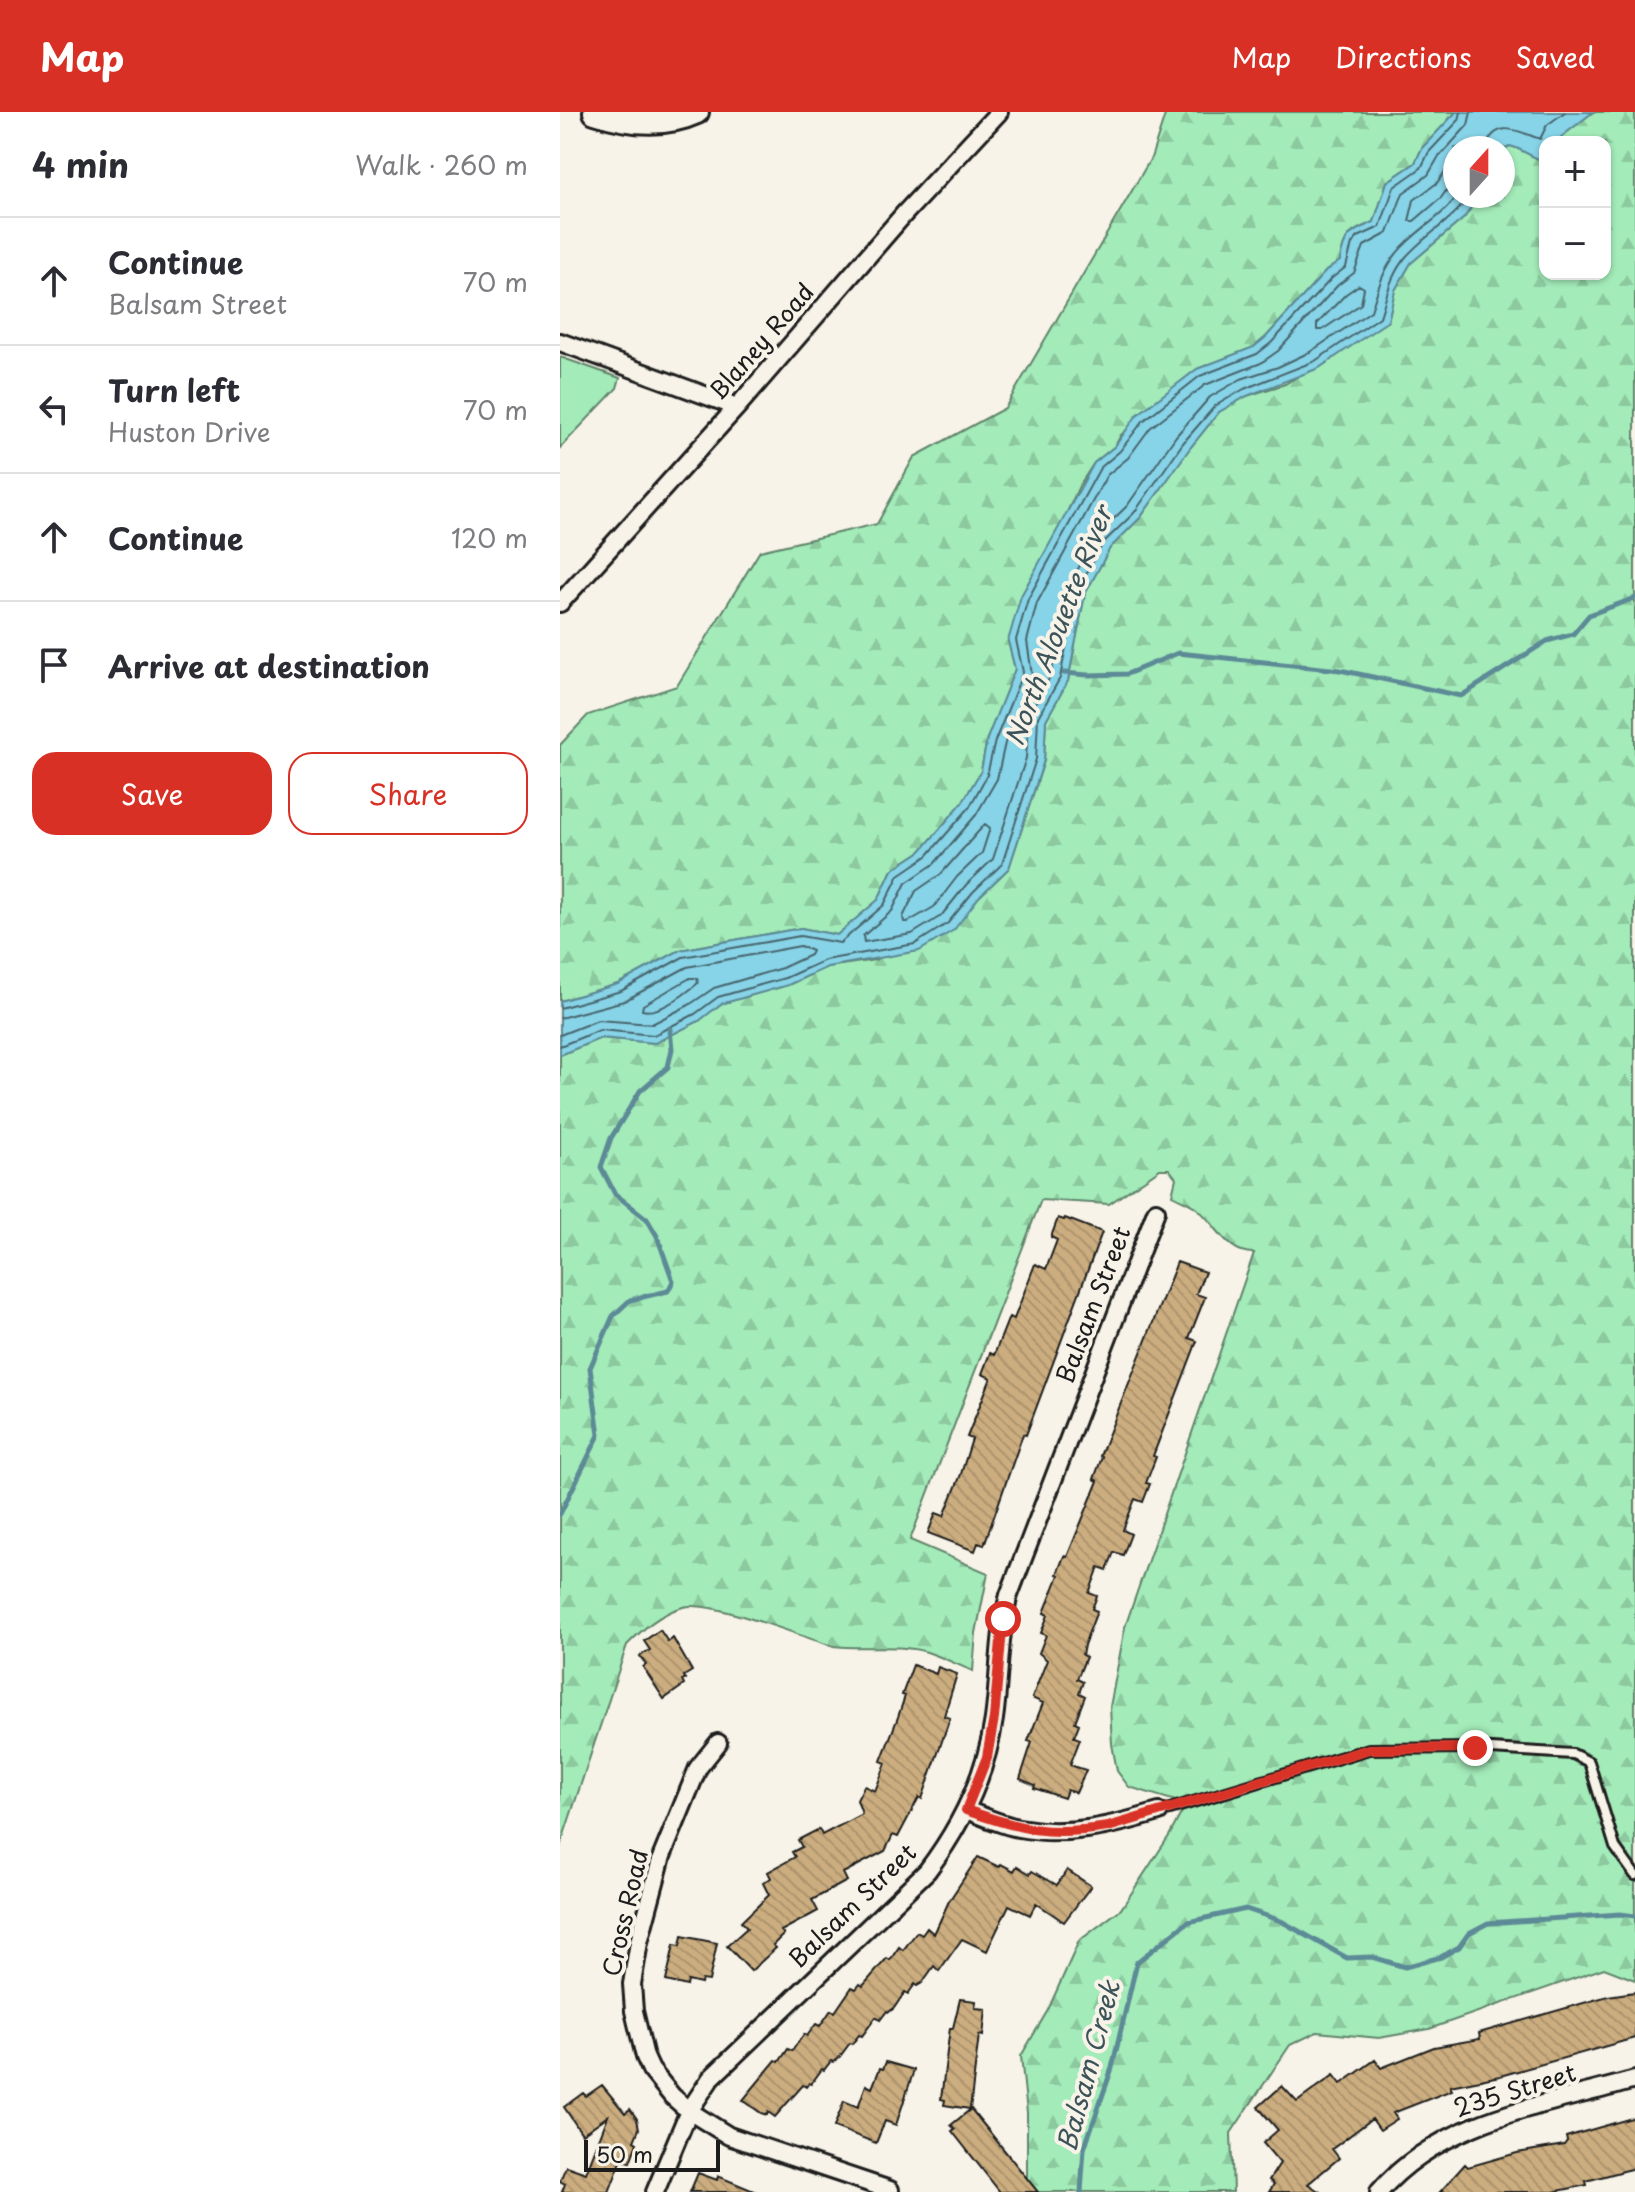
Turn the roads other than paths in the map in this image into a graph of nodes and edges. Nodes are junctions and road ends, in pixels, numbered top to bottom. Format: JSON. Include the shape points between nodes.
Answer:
{"nodes":[{"id":1,"x":595,"y":112,"type":"edge"},
{"id":2,"x":697,"y":112,"type":"edge"},
{"id":3,"x":999,"y":112,"type":"edge"},
{"id":4,"x":560,"y":342,"type":"edge"},
{"id":5,"x":737,"y":407,"type":"junction"},
{"id":6,"x":560,"y":603,"type":"edge"},
{"id":7,"x":1156,"y":1211,"type":"dead end"},
{"id":8,"x":718,"y":1743,"type":"dead end"},
{"id":9,"x":966,"y":1810,"type":"junction"},
{"id":10,"x":1159,"y":1812,"type":"joint"},
{"id":11,"x":1635,"y":1875,"type":"edge"},
{"id":12,"x":1635,"y":2080,"type":"edge"},
{"id":13,"x":689,"y":2111,"type":"junction"},
{"id":14,"x":890,"y":2190,"type":"dead end"},
{"id":15,"x":655,"y":2192,"type":"edge"},
{"id":16,"x":1379,"y":2192,"type":"edge"}],
"edges":[{"from":1,"to":2,"type":"street","via":[[623,121],[678,120]]},
{"from":3,"to":5,"type":"street","name":"Blaney Road"},
{"from":4,"to":5,"type":"street"},
{"from":5,"to":6,"type":"street","name":"Blaney Road"},
{"from":7,"to":9,"type":"street","name":"Balsam Street","via":[[1009,1595],[987,1757]]},
{"from":8,"to":13,"type":"street","name":"Cross Road","via":[[698,1768],[662,1856],[632,1984],[639,2037],[651,2070]]},
{"from":9,"to":10,"type":"street","via":[[1017,1828],[1069,1833]]},
{"from":9,"to":13,"type":"street","name":"Balsam Street","via":[[927,1871],[711,2078]]},
{"from":10,"to":11,"type":"lane","via":[[1369,1749],[1573,1754],[1589,1762],[1615,1847]]},
{"from":12,"to":16,"type":"street","name":"235 Street","via":[[1469,2128],[1426,2151]]},
{"from":13,"to":14,"type":"street","name":"Cross Road","via":[[729,2136]]},
{"from":13,"to":15,"type":"street","name":"Balsam Street"}]}
